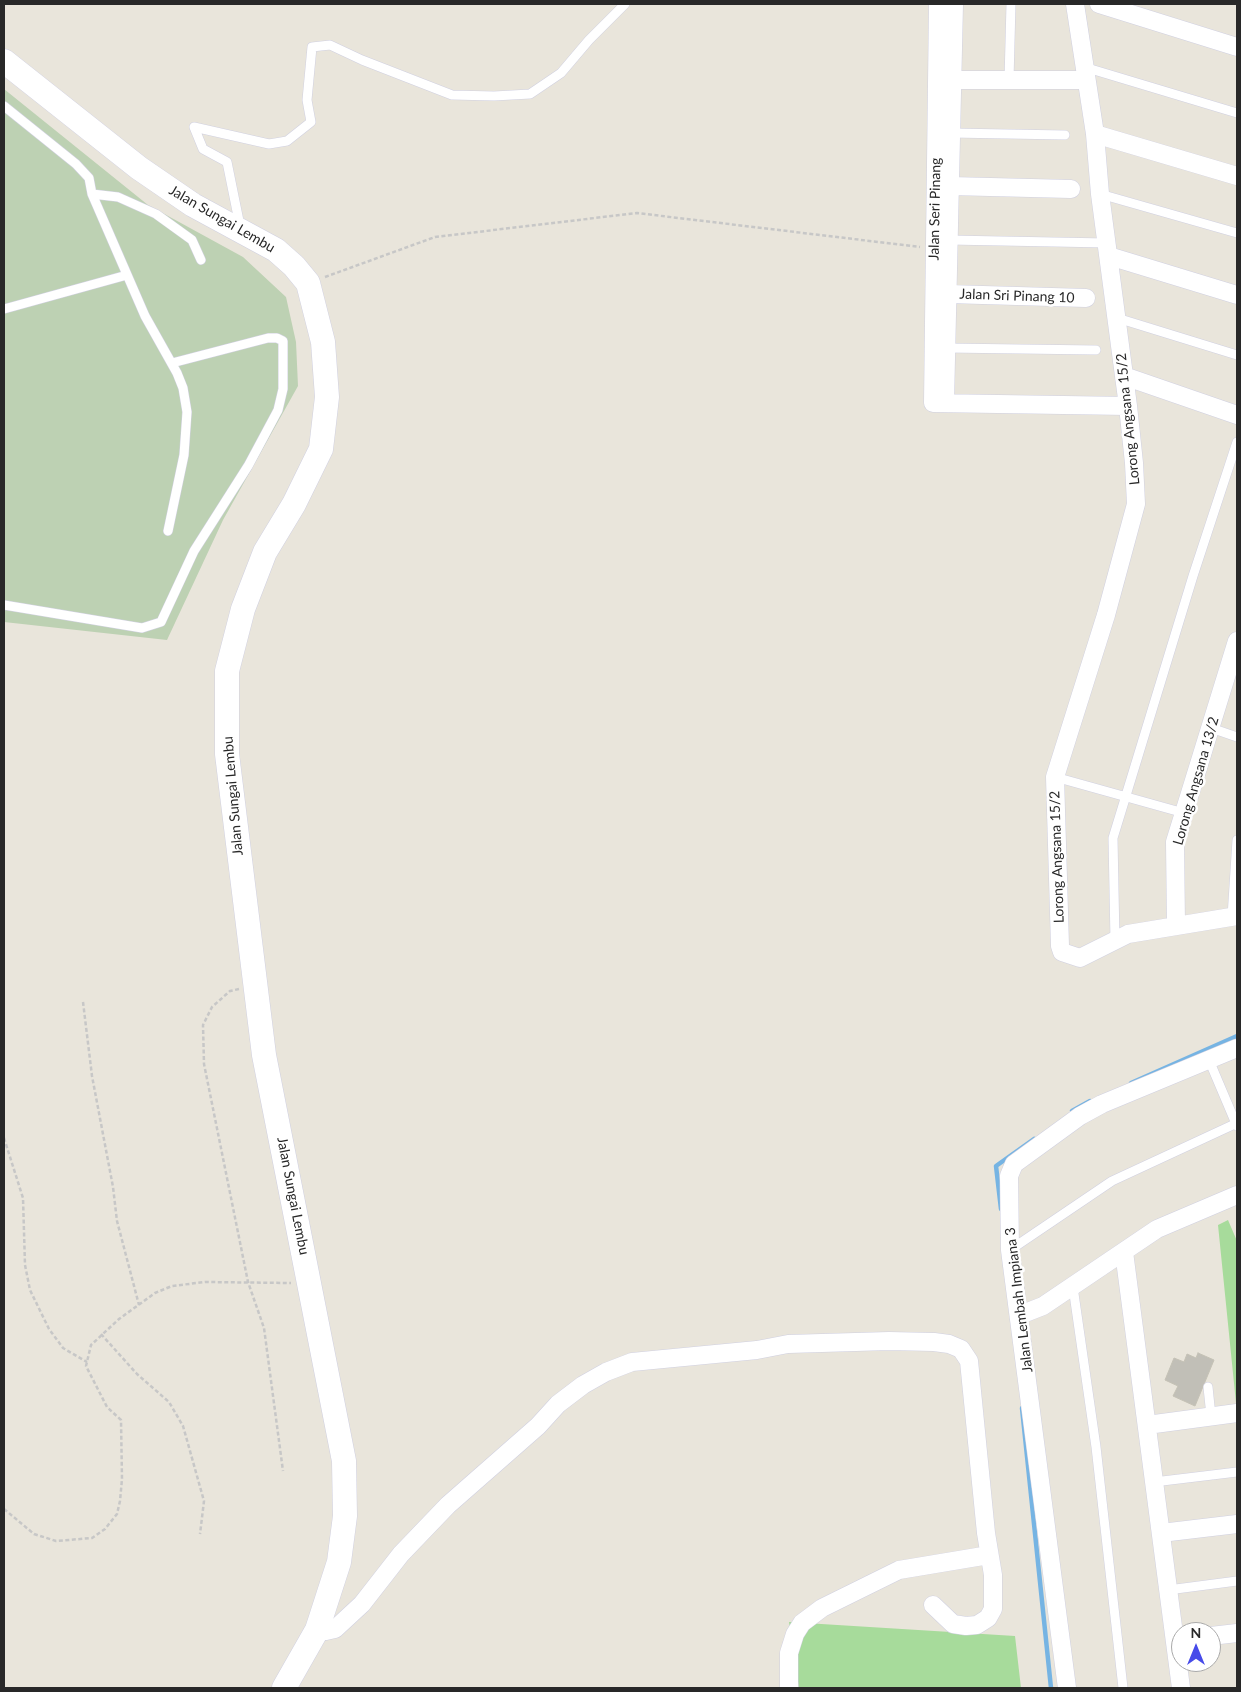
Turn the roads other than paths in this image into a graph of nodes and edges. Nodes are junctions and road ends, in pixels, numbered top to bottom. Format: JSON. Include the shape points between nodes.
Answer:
{"nodes":[{"id":1,"x":624,"y":4,"type":"edge"},
{"id":2,"x":938,"y":4,"type":"edge"},
{"id":3,"x":954,"y":4,"type":"edge"},
{"id":4,"x":1011,"y":4,"type":"edge"},
{"id":5,"x":1075,"y":4,"type":"edge"},
{"id":6,"x":1099,"y":4,"type":"edge"},
{"id":7,"x":1237,"y":46,"type":"edge"},
{"id":8,"x":4,"y":61,"type":"edge"},
{"id":9,"x":1085,"y":74,"type":"junction"},
{"id":10,"x":944,"y":80,"type":"junction"},
{"id":11,"x":1009,"y":80,"type":"junction"},
{"id":12,"x":4,"y":106,"type":"edge"},
{"id":13,"x":1237,"y":113,"type":"edge"},
{"id":14,"x":951,"y":133,"type":"junction"},
{"id":15,"x":1094,"y":134,"type":"junction"},
{"id":16,"x":1065,"y":135,"type":"dead end"},
{"id":17,"x":1237,"y":176,"type":"edge"},
{"id":18,"x":950,"y":186,"type":"junction"},
{"id":19,"x":1071,"y":189,"type":"dead end"},
{"id":20,"x":92,"y":194,"type":"junction"},
{"id":21,"x":1100,"y":194,"type":"junction"},
{"id":22,"x":241,"y":230,"type":"junction"},
{"id":23,"x":1237,"y":233,"type":"edge"},
{"id":24,"x":941,"y":244,"type":"junction"},
{"id":25,"x":1108,"y":250,"type":"junction"},
{"id":26,"x":201,"y":260,"type":"dead end"},
{"id":27,"x":127,"y":275,"type":"junction"},
{"id":28,"x":948,"y":294,"type":"junction"},
{"id":29,"x":1237,"y":295,"type":"edge"},
{"id":30,"x":1086,"y":298,"type":"dead end"},
{"id":31,"x":4,"y":309,"type":"edge"},
{"id":32,"x":1117,"y":318,"type":"junction"},
{"id":33,"x":946,"y":348,"type":"junction"},
{"id":34,"x":1096,"y":350,"type":"dead end"},
{"id":35,"x":1237,"y":355,"type":"edge"},
{"id":36,"x":172,"y":363,"type":"junction"},
{"id":37,"x":1124,"y":376,"type":"junction"},
{"id":38,"x":945,"y":402,"type":"junction"},
{"id":39,"x":1128,"y":406,"type":"junction"},
{"id":40,"x":1237,"y":415,"type":"edge"},
{"id":41,"x":1237,"y":442,"type":"edge"},
{"id":42,"x":168,"y":531,"type":"dead end"},
{"id":43,"x":4,"y":605,"type":"edge"},
{"id":44,"x":1237,"y":641,"type":"edge"},
{"id":45,"x":1210,"y":728,"type":"junction"},
{"id":46,"x":1237,"y":737,"type":"edge"},
{"id":47,"x":1055,"y":777,"type":"junction"},
{"id":48,"x":1126,"y":797,"type":"junction"},
{"id":49,"x":1184,"y":813,"type":"junction"},
{"id":50,"x":1237,"y":840,"type":"edge"},
{"id":51,"x":1235,"y":916,"type":"edge"},
{"id":52,"x":1176,"y":925,"type":"junction"},
{"id":53,"x":1115,"y":941,"type":"junction"},
{"id":54,"x":1237,"y":1048,"type":"edge"},
{"id":55,"x":1209,"y":1060,"type":"junction"},
{"id":56,"x":1237,"y":1124,"type":"edge"},
{"id":57,"x":1237,"y":1195,"type":"edge"},
{"id":58,"x":1010,"y":1250,"type":"junction"},
{"id":59,"x":1124,"y":1252,"type":"junction"},
{"id":60,"x":1073,"y":1287,"type":"junction"},
{"id":61,"x":1020,"y":1315,"type":"junction"},
{"id":62,"x":1208,"y":1387,"type":"dead end"},
{"id":63,"x":1237,"y":1413,"type":"edge"},
{"id":64,"x":1211,"y":1416,"type":"junction"},
{"id":65,"x":1147,"y":1424,"type":"junction"},
{"id":66,"x":1237,"y":1472,"type":"edge"},
{"id":67,"x":1154,"y":1482,"type":"junction"},
{"id":68,"x":1237,"y":1524,"type":"edge"},
{"id":69,"x":1161,"y":1533,"type":"junction"},
{"id":70,"x":989,"y":1555,"type":"junction"},
{"id":71,"x":1237,"y":1581,"type":"edge"},
{"id":72,"x":1168,"y":1590,"type":"junction"},
{"id":73,"x":933,"y":1605,"type":"dead end"},
{"id":74,"x":1174,"y":1622,"type":"edge"},
{"id":75,"x":317,"y":1630,"type":"junction"},
{"id":76,"x":1237,"y":1633,"type":"edge"},
{"id":77,"x":1221,"y":1635,"type":"edge"},
{"id":78,"x":1180,"y":1672,"type":"edge"},
{"id":79,"x":284,"y":1688,"type":"edge"},
{"id":80,"x":789,"y":1688,"type":"edge"},
{"id":81,"x":1067,"y":1688,"type":"edge"},
{"id":82,"x":1123,"y":1688,"type":"edge"},
{"id":83,"x":1181,"y":1688,"type":"edge"}],
"edges":[{"from":1,"to":22,"type":"lane","via":[[560,72],[530,94],[452,95],[330,45],[312,47],[307,100],[311,122],[287,141],[269,144],[194,127],[203,150],[227,162]]},
{"from":2,"to":10,"type":"street","name":"Jalan Seri Pinang"},
{"from":3,"to":10,"type":"street","name":"Jalan Seri Pinang"},
{"from":4,"to":11,"type":"lane"},
{"from":5,"to":9,"type":"street","name":"Lorong Angsana 15/2"},
{"from":6,"to":7,"type":"street"},
{"from":8,"to":22,"type":"main road","name":"Jalan Sungai Lembu","via":[[139,168],[193,205]]},
{"from":9,"to":11,"type":"street"},
{"from":9,"to":13,"type":"lane"},
{"from":9,"to":15,"type":"street","name":"Lorong Angsana 15/2"},
{"from":10,"to":11,"type":"street"},
{"from":10,"to":14,"type":"street","name":"Jalan Seri Pinang"},
{"from":10,"to":24,"type":"street","name":"Jalan Seri Pinang"},
{"from":12,"to":20,"type":"lane","via":[[76,164],[89,178]]},
{"from":14,"to":16,"type":"lane"},
{"from":14,"to":18,"type":"street","name":"Jalan Seri Pinang"},
{"from":15,"to":17,"type":"street"},
{"from":15,"to":21,"type":"street","name":"Lorong Angsana 15/2"},
{"from":18,"to":19,"type":"street"},
{"from":18,"to":24,"type":"street","name":"Jalan Seri Pinang"},
{"from":20,"to":26,"type":"lane","via":[[118,197],[156,214],[192,240]]},
{"from":20,"to":27,"type":"lane"},
{"from":21,"to":23,"type":"lane"},
{"from":21,"to":25,"type":"street","name":"Lorong Angsana 15/2"},
{"from":22,"to":75,"type":"main road","name":"Jalan Sungai Lembu","via":[[276,250],[308,284],[322,342],[326,388],[321,450],[265,552],[244,609],[227,671],[227,754],[264,1055],[344,1462],[345,1516],[339,1562]]},
{"from":24,"to":25,"type":"lane"},
{"from":24,"to":28,"type":"street","name":"Jalan Seri Pinang"},
{"from":24,"to":38,"type":"street","name":"Jalan Seri Pinang","via":[[933,403]]},
{"from":25,"to":29,"type":"street"},
{"from":25,"to":32,"type":"street","name":"Lorong Angsana 15/2"},
{"from":27,"to":31,"type":"lane"},
{"from":27,"to":36,"type":"lane","via":[[144,316]]},
{"from":28,"to":30,"type":"street","name":"Jalan Sri Pinang 10"},
{"from":28,"to":33,"type":"street","name":"Jalan Seri Pinang"},
{"from":32,"to":35,"type":"lane"},
{"from":32,"to":37,"type":"street","name":"Lorong Angsana 15/2"},
{"from":33,"to":34,"type":"lane"},
{"from":33,"to":38,"type":"street","name":"Jalan Seri Pinang"},
{"from":36,"to":42,"type":"lane","via":[[183,388],[187,412],[184,455]]},
{"from":36,"to":43,"type":"lane","via":[[268,338],[283,341],[283,389],[278,410],[248,466],[194,551],[161,622],[142,628]]},
{"from":37,"to":39,"type":"street","name":"Lorong Angsana 15/2"},
{"from":37,"to":40,"type":"street"},
{"from":38,"to":39,"type":"street"},
{"from":39,"to":47,"type":"street","name":"Lorong Angsana 15/2","via":[[1136,504],[1106,615]]},
{"from":41,"to":48,"type":"lane"},
{"from":44,"to":45,"type":"street","name":"Lorong Angsana 13/2"},
{"from":45,"to":46,"type":"lane"},
{"from":45,"to":49,"type":"street","name":"Lorong Angsana 13/2"},
{"from":47,"to":48,"type":"lane"},
{"from":47,"to":53,"type":"street","name":"Lorong Angsana 15/2","via":[[1062,952],[1080,958]]},
{"from":48,"to":49,"type":"lane"},
{"from":48,"to":53,"type":"lane","via":[[1113,838]]},
{"from":49,"to":52,"type":"street","name":"Lorong Angsana 13/2","via":[[1175,842]]},
{"from":50,"to":51,"type":"lane"},
{"from":51,"to":52,"type":"street"},
{"from":52,"to":53,"type":"street","via":[[1128,934]]},
{"from":54,"to":55,"type":"street","name":"Jalan Lembah Impiana 3"},
{"from":55,"to":56,"type":"lane"},
{"from":55,"to":58,"type":"street","name":"Jalan Lembah Impiana 3","via":[[1102,1104],[1014,1164],[1008,1188]]},
{"from":56,"to":58,"type":"lane","via":[[1112,1181]]},
{"from":57,"to":59,"type":"street","via":[[1157,1229]]},
{"from":58,"to":61,"type":"street","name":"Jalan Lembah Impiana 3"},
{"from":59,"to":60,"type":"street"},
{"from":59,"to":65,"type":"street"},
{"from":60,"to":61,"type":"street","via":[[1043,1306]]},
{"from":60,"to":82,"type":"lane","via":[[1096,1447]]},
{"from":61,"to":81,"type":"street","name":"Jalan Lembah Impiana 3"},
{"from":62,"to":64,"type":"lane"},
{"from":63,"to":64,"type":"street"},
{"from":64,"to":65,"type":"street"},
{"from":65,"to":67,"type":"street"},
{"from":66,"to":67,"type":"lane"},
{"from":67,"to":69,"type":"street"},
{"from":68,"to":69,"type":"street"},
{"from":69,"to":72,"type":"street"},
{"from":70,"to":73,"type":"street","via":[[994,1596],[988,1618],[977,1625],[953,1624]]},
{"from":70,"to":75,"type":"street","via":[[969,1361],[961,1349],[934,1342],[788,1344],[632,1362],[583,1385],[448,1505],[401,1554],[362,1604],[335,1629]]},
{"from":70,"to":80,"type":"street","via":[[899,1570],[822,1608],[802,1623],[794,1634],[789,1652]]},
{"from":71,"to":72,"type":"lane"},
{"from":72,"to":74,"type":"street"},
{"from":75,"to":79,"type":"main road","name":"Jalan Sungai Lembu"},
{"from":76,"to":77,"type":"street"},
{"from":78,"to":83,"type":"street"}]}
